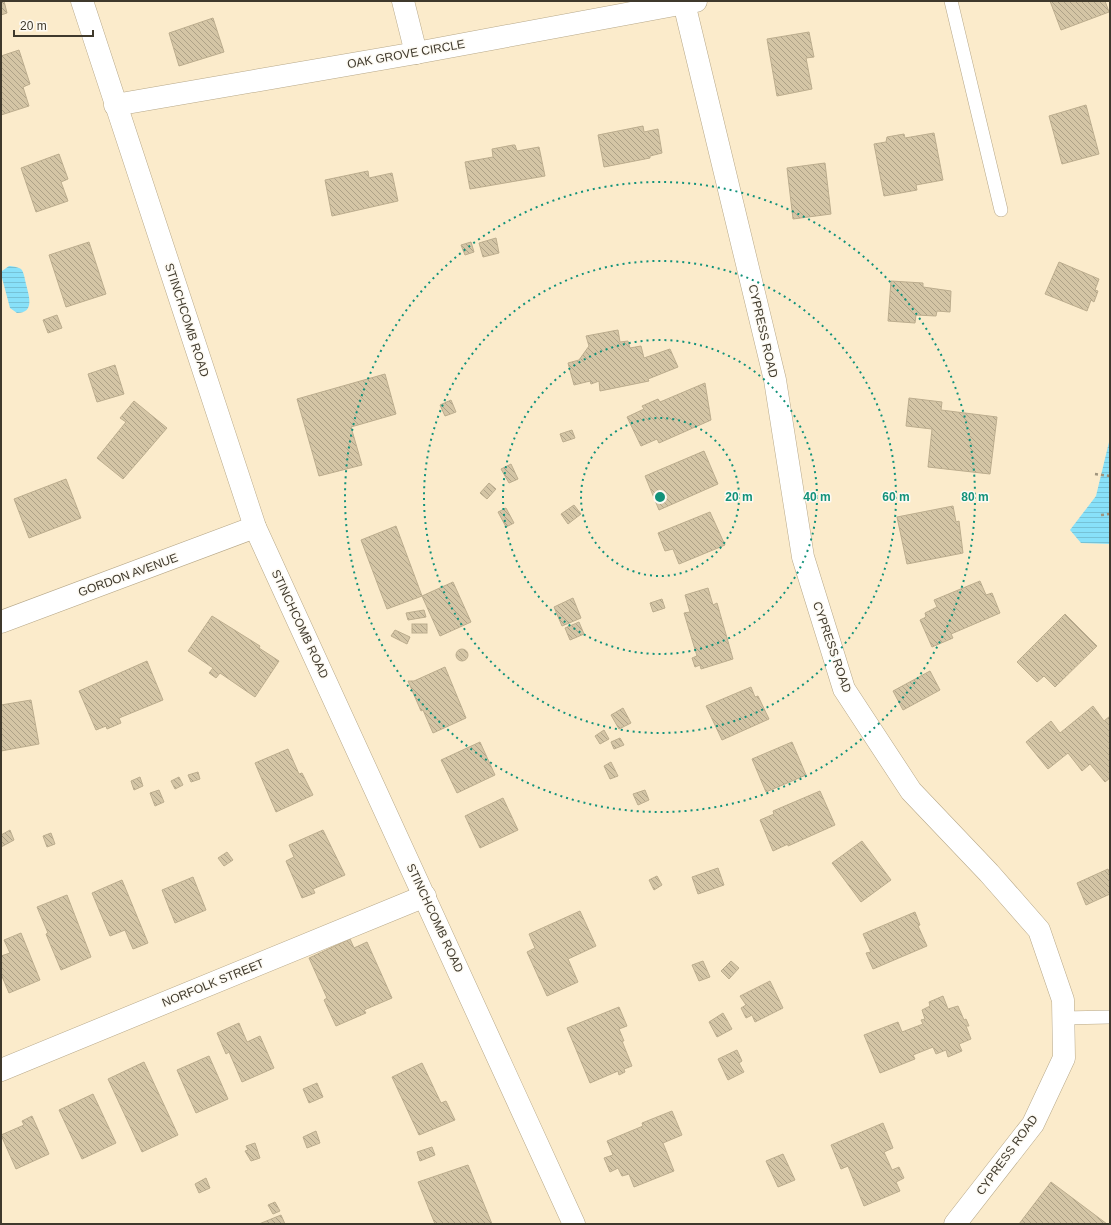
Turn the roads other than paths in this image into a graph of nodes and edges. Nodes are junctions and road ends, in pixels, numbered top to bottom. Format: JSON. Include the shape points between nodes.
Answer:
{"nodes":[{"id":1,"x":82,"y":1,"type":"edge"},
{"id":2,"x":403,"y":1,"type":"edge"},
{"id":3,"x":951,"y":1,"type":"edge"},
{"id":4,"x":690,"y":2,"type":"edge"},
{"id":5,"x":416,"y":53,"type":"junction"},
{"id":6,"x":115,"y":105,"type":"junction"},
{"id":7,"x":1001,"y":210,"type":"dead end"},
{"id":8,"x":255,"y":527,"type":"junction"},
{"id":9,"x":1,"y":622,"type":"edge"},
{"id":10,"x":425,"y":896,"type":"junction"},
{"id":11,"x":1110,"y":1017,"type":"edge"},
{"id":12,"x":1063,"y":1018,"type":"junction"},
{"id":13,"x":1,"y":1070,"type":"edge"},
{"id":14,"x":574,"y":1224,"type":"edge"},
{"id":15,"x":956,"y":1224,"type":"edge"}],
"edges":[{"from":1,"to":6,"type":"street","name":"STINCHCOMB ROAD"},
{"from":2,"to":5,"type":"street"},
{"from":3,"to":7,"type":"lane"},
{"from":4,"to":5,"type":"street","name":"OAK GROVE CIRCLE"},
{"from":4,"to":12,"type":"street","name":"CYPRESS ROAD","via":[[775,380],[803,557],[844,689],[911,791],[1039,930],[1063,1000]]},
{"from":5,"to":6,"type":"street","name":"OAK GROVE CIRCLE"},
{"from":6,"to":8,"type":"street","name":"STINCHCOMB ROAD"},
{"from":8,"to":9,"type":"street","name":"GORDON AVENUE"},
{"from":8,"to":10,"type":"street","name":"STINCHCOMB ROAD"},
{"from":10,"to":13,"type":"street","name":"NORFOLK STREET"},
{"from":10,"to":14,"type":"street","name":"STINCHCOMB ROAD"},
{"from":11,"to":12,"type":"lane"},
{"from":12,"to":15,"type":"street","name":"CYPRESS ROAD","via":[[1064,1058],[1033,1124]]}]}
